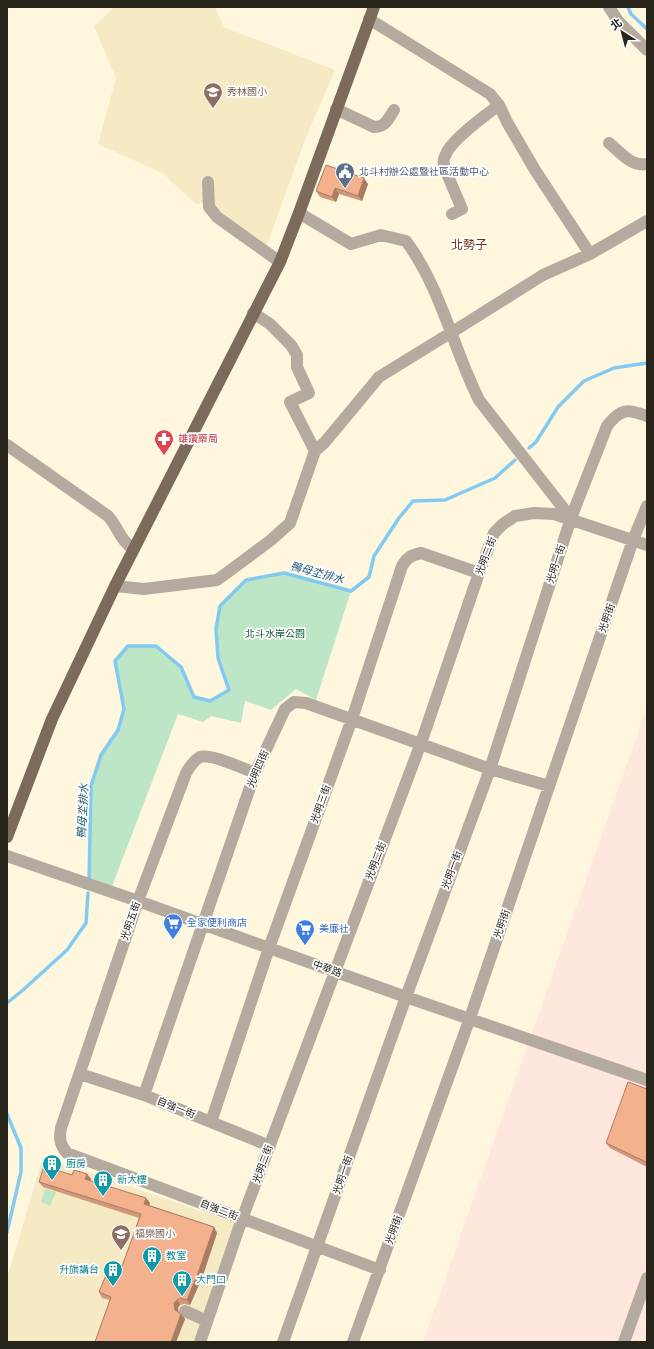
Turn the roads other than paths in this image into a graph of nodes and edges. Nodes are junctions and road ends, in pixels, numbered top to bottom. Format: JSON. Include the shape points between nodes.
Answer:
{"nodes":[{"id":1,"x":374,"y":7,"type":"edge"},
{"id":2,"x":609,"y":7,"type":"edge"},
{"id":3,"x":369,"y":19,"type":"junction"},
{"id":4,"x":647,"y":50,"type":"edge"},
{"id":5,"x":499,"y":105,"type":"junction"},
{"id":6,"x":336,"y":109,"type":"junction"},
{"id":7,"x":394,"y":110,"type":"dead end"},
{"id":8,"x":609,"y":143,"type":"dead end"},
{"id":9,"x":647,"y":164,"type":"edge"},
{"id":10,"x":208,"y":182,"type":"dead end"},
{"id":11,"x":300,"y":213,"type":"junction"},
{"id":12,"x":452,"y":214,"type":"dead end"},
{"id":13,"x":647,"y":221,"type":"edge"},
{"id":14,"x":590,"y":254,"type":"junction"},
{"id":15,"x":280,"y":262,"type":"junction"},
{"id":16,"x":254,"y":313,"type":"junction"},
{"id":17,"x":452,"y":333,"type":"junction"},
{"id":18,"x":647,"y":416,"type":"edge"},
{"id":19,"x":7,"y":446,"type":"edge"},
{"id":20,"x":315,"y":451,"type":"junction"},
{"id":21,"x":647,"y":506,"type":"edge"},
{"id":22,"x":571,"y":518,"type":"junction"},
{"id":23,"x":633,"y":540,"type":"junction"},
{"id":24,"x":647,"y":545,"type":"edge"},
{"id":25,"x":134,"y":549,"type":"junction"},
{"id":26,"x":479,"y":573,"type":"junction"},
{"id":27,"x":115,"y":586,"type":"junction"},
{"id":28,"x":352,"y":719,"type":"junction"},
{"id":29,"x":421,"y":743,"type":"junction"},
{"id":30,"x":490,"y":769,"type":"junction"},
{"id":31,"x":255,"y":773,"type":"junction"},
{"id":32,"x":549,"y":786,"type":"junction"},
{"id":33,"x":7,"y":837,"type":"edge"},
{"id":34,"x":7,"y":856,"type":"edge"},
{"id":35,"x":138,"y":901,"type":"junction"},
{"id":36,"x":203,"y":924,"type":"junction"},
{"id":37,"x":269,"y":948,"type":"junction"},
{"id":38,"x":334,"y":972,"type":"junction"},
{"id":39,"x":406,"y":997,"type":"junction"},
{"id":40,"x":470,"y":1018,"type":"junction"},
{"id":41,"x":80,"y":1074,"type":"junction"},
{"id":42,"x":647,"y":1080,"type":"edge"},
{"id":43,"x":144,"y":1095,"type":"junction"},
{"id":44,"x":211,"y":1122,"type":"junction"},
{"id":45,"x":270,"y":1146,"type":"junction"},
{"id":46,"x":62,"y":1147,"type":"joint"},
{"id":47,"x":242,"y":1219,"type":"junction"},
{"id":48,"x":318,"y":1247,"type":"junction"},
{"id":49,"x":380,"y":1270,"type":"junction"},
{"id":50,"x":647,"y":1278,"type":"edge"},
{"id":51,"x":185,"y":1311,"type":"dead end"},
{"id":52,"x":207,"y":1321,"type":"junction"},
{"id":53,"x":200,"y":1342,"type":"edge"},
{"id":54,"x":283,"y":1342,"type":"edge"},
{"id":55,"x":353,"y":1342,"type":"edge"},
{"id":56,"x":624,"y":1342,"type":"edge"}],
"edges":[{"from":1,"to":3,"type":"main road"},
{"from":2,"to":4,"type":"street","via":[[618,21]]},
{"from":3,"to":5,"type":"street","via":[[480,87]]},
{"from":3,"to":6,"type":"main road"},
{"from":5,"to":12,"type":"street","via":[[459,137],[446,152],[443,163],[462,209]]},
{"from":5,"to":14,"type":"street","via":[[535,170]]},
{"from":6,"to":7,"type":"street","via":[[380,127]]},
{"from":6,"to":11,"type":"main road"},
{"from":8,"to":9,"type":"street","via":[[636,164]]},
{"from":10,"to":15,"type":"street","via":[[209,207],[217,217]]},
{"from":11,"to":15,"type":"main road"},
{"from":11,"to":17,"type":"street","via":[[351,244],[381,235],[406,241],[423,267]]},
{"from":13,"to":14,"type":"street"},
{"from":14,"to":17,"type":"street","via":[[543,275]]},
{"from":15,"to":16,"type":"main road"},
{"from":16,"to":20,"type":"street","via":[[270,324],[291,345],[297,355],[297,367],[309,393],[290,402]]},
{"from":16,"to":25,"type":"main road"},
{"from":17,"to":20,"type":"street","via":[[379,376]]},
{"from":17,"to":22,"type":"street","via":[[479,400]]},
{"from":18,"to":22,"type":"street","name":"光明一街","via":[[631,410],[621,412],[607,426]]},
{"from":19,"to":25,"type":"street","via":[[108,516],[128,546]]},
{"from":20,"to":27,"type":"street","via":[[290,523],[216,580],[144,589]]},
{"from":21,"to":23,"type":"street","name":"光明街"},
{"from":22,"to":23,"type":"street","name":"光明二街"},
{"from":22,"to":26,"type":"street","name":"光明二街","via":[[534,513],[515,516],[494,532]]},
{"from":22,"to":30,"type":"street","name":"光明一街"},
{"from":23,"to":24,"type":"street","name":"光明二街"},
{"from":23,"to":32,"type":"street","name":"光明街"},
{"from":25,"to":27,"type":"main road"},
{"from":26,"to":28,"type":"street","name":"光明三街","via":[[421,553],[412,554],[406,560]]},
{"from":26,"to":29,"type":"street","name":"光明二街"},
{"from":27,"to":33,"type":"main road","via":[[52,719]]},
{"from":28,"to":29,"type":"street","name":"光明四街"},
{"from":28,"to":31,"type":"street","name":"光明四街","via":[[306,703],[294,702],[285,710]]},
{"from":28,"to":37,"type":"street","name":"光明三街"},
{"from":29,"to":30,"type":"street","name":"光明四街"},
{"from":29,"to":38,"type":"street","name":"光明二街"},
{"from":30,"to":32,"type":"street","name":"光明四街"},
{"from":30,"to":39,"type":"street","name":"光明一街"},
{"from":31,"to":35,"type":"street","name":"光明五街","via":[[211,756],[200,757],[191,765]]},
{"from":31,"to":36,"type":"street","name":"光明四街"},
{"from":32,"to":40,"type":"street","name":"光明街"},
{"from":34,"to":35,"type":"street","name":"中華路"},
{"from":35,"to":36,"type":"street","name":"中華路"},
{"from":35,"to":41,"type":"street","name":"光明五街"},
{"from":36,"to":37,"type":"street","name":"中華路"},
{"from":36,"to":43,"type":"street","name":"光明四街"},
{"from":37,"to":38,"type":"street","name":"中華路"},
{"from":37,"to":44,"type":"street","name":"光明三街"},
{"from":38,"to":39,"type":"street","name":"中華路"},
{"from":38,"to":45,"type":"street","name":"光明二街"},
{"from":39,"to":40,"type":"street","name":"中華路"},
{"from":39,"to":48,"type":"street","name":"光明一街"},
{"from":40,"to":42,"type":"street","name":"中華路"},
{"from":40,"to":49,"type":"street","name":"光明街"},
{"from":41,"to":43,"type":"street","name":"自強一街"},
{"from":41,"to":46,"type":"street","name":"光明五街","via":[[61,1128]]},
{"from":43,"to":44,"type":"street","name":"自強一街"},
{"from":44,"to":45,"type":"street","name":"自強一街"},
{"from":45,"to":47,"type":"street","name":"光明二街"},
{"from":46,"to":47,"type":"street","name":"自強二街","via":[[68,1153]]},
{"from":47,"to":48,"type":"street","name":"自強二街"},
{"from":47,"to":52,"type":"street","name":"光明二街"},
{"from":48,"to":49,"type":"street","name":"自強二街"},
{"from":48,"to":54,"type":"street","name":"光明一街"},
{"from":49,"to":55,"type":"street","name":"光明街"},
{"from":50,"to":56,"type":"street"},
{"from":51,"to":52,"type":"street"},
{"from":52,"to":53,"type":"street","name":"光明二街"}]}
